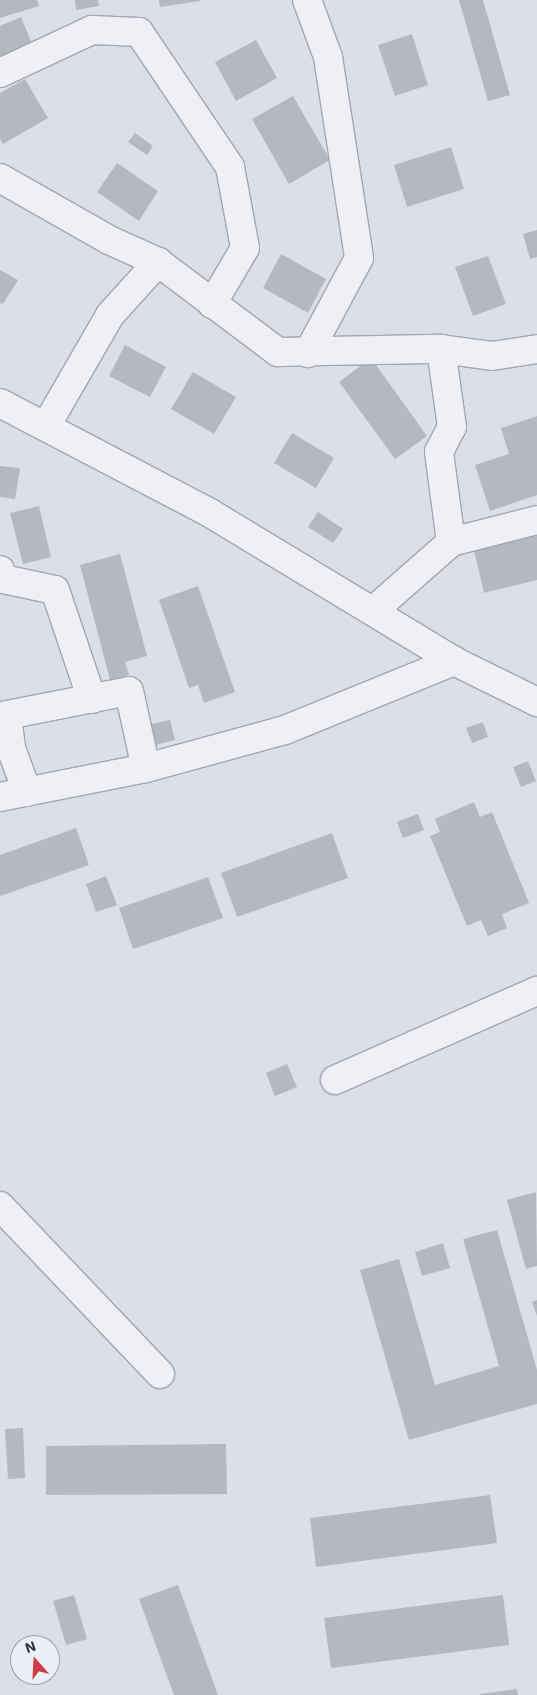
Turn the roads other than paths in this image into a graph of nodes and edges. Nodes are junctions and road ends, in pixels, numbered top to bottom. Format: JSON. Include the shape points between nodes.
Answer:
{"nodes":[{"id":1,"x":307,"y":0,"type":"edge"},
{"id":2,"x":0,"y":73,"type":"edge"},
{"id":3,"x":0,"y":178,"type":"edge"},
{"id":4,"x":158,"y":262,"type":"junction"},
{"id":5,"x":212,"y":304,"type":"junction"},
{"id":6,"x":441,"y":349,"type":"junction"},
{"id":7,"x":537,"y":350,"type":"edge"},
{"id":8,"x":308,"y":353,"type":"junction"},
{"id":9,"x":0,"y":403,"type":"edge"},
{"id":10,"x":46,"y":426,"type":"junction"},
{"id":11,"x":537,"y":520,"type":"edge"},
{"id":12,"x":451,"y":542,"type":"junction"},
{"id":13,"x":0,"y":570,"type":"edge"},
{"id":14,"x":374,"y":610,"type":"junction"},
{"id":15,"x":454,"y":661,"type":"junction"},
{"id":16,"x":92,"y":698,"type":"junction"},
{"id":17,"x":537,"y":702,"type":"edge"},
{"id":18,"x":6,"y":746,"type":"edge"},
{"id":19,"x":146,"y":768,"type":"junction"},
{"id":20,"x":27,"y":792,"type":"junction"},
{"id":21,"x":0,"y":797,"type":"edge"},
{"id":22,"x":537,"y":991,"type":"edge"},
{"id":23,"x":335,"y":1080,"type":"dead end"},
{"id":24,"x":0,"y":1206,"type":"edge"},
{"id":25,"x":160,"y":1374,"type":"dead end"}],
"edges":[{"from":1,"to":8,"type":"street","via":[[328,57],[359,258]]},
{"from":2,"to":5,"type":"street","via":[[92,30],[139,32],[230,166],[245,248]]},
{"from":3,"to":4,"type":"street","via":[[109,240]]},
{"from":4,"to":5,"type":"street"},
{"from":4,"to":10,"type":"street","via":[[110,315]]},
{"from":5,"to":8,"type":"street","via":[[278,352]]},
{"from":6,"to":7,"type":"street","via":[[492,356]]},
{"from":6,"to":8,"type":"street"},
{"from":6,"to":12,"type":"street","via":[[452,427],[439,452]]},
{"from":9,"to":10,"type":"street"},
{"from":10,"to":14,"type":"street","via":[[210,513]]},
{"from":11,"to":12,"type":"street"},
{"from":12,"to":14,"type":"street"},
{"from":13,"to":16,"type":"street","via":[[4,579],[55,590]]},
{"from":14,"to":15,"type":"street"},
{"from":15,"to":17,"type":"street"},
{"from":15,"to":19,"type":"street","via":[[285,730]]},
{"from":16,"to":18,"type":"street","via":[[7,715]]},
{"from":16,"to":19,"type":"street","via":[[129,691]]},
{"from":18,"to":20,"type":"street"},
{"from":19,"to":20,"type":"street"},
{"from":20,"to":21,"type":"street"},
{"from":22,"to":23,"type":"street"},
{"from":24,"to":25,"type":"street"}]}
